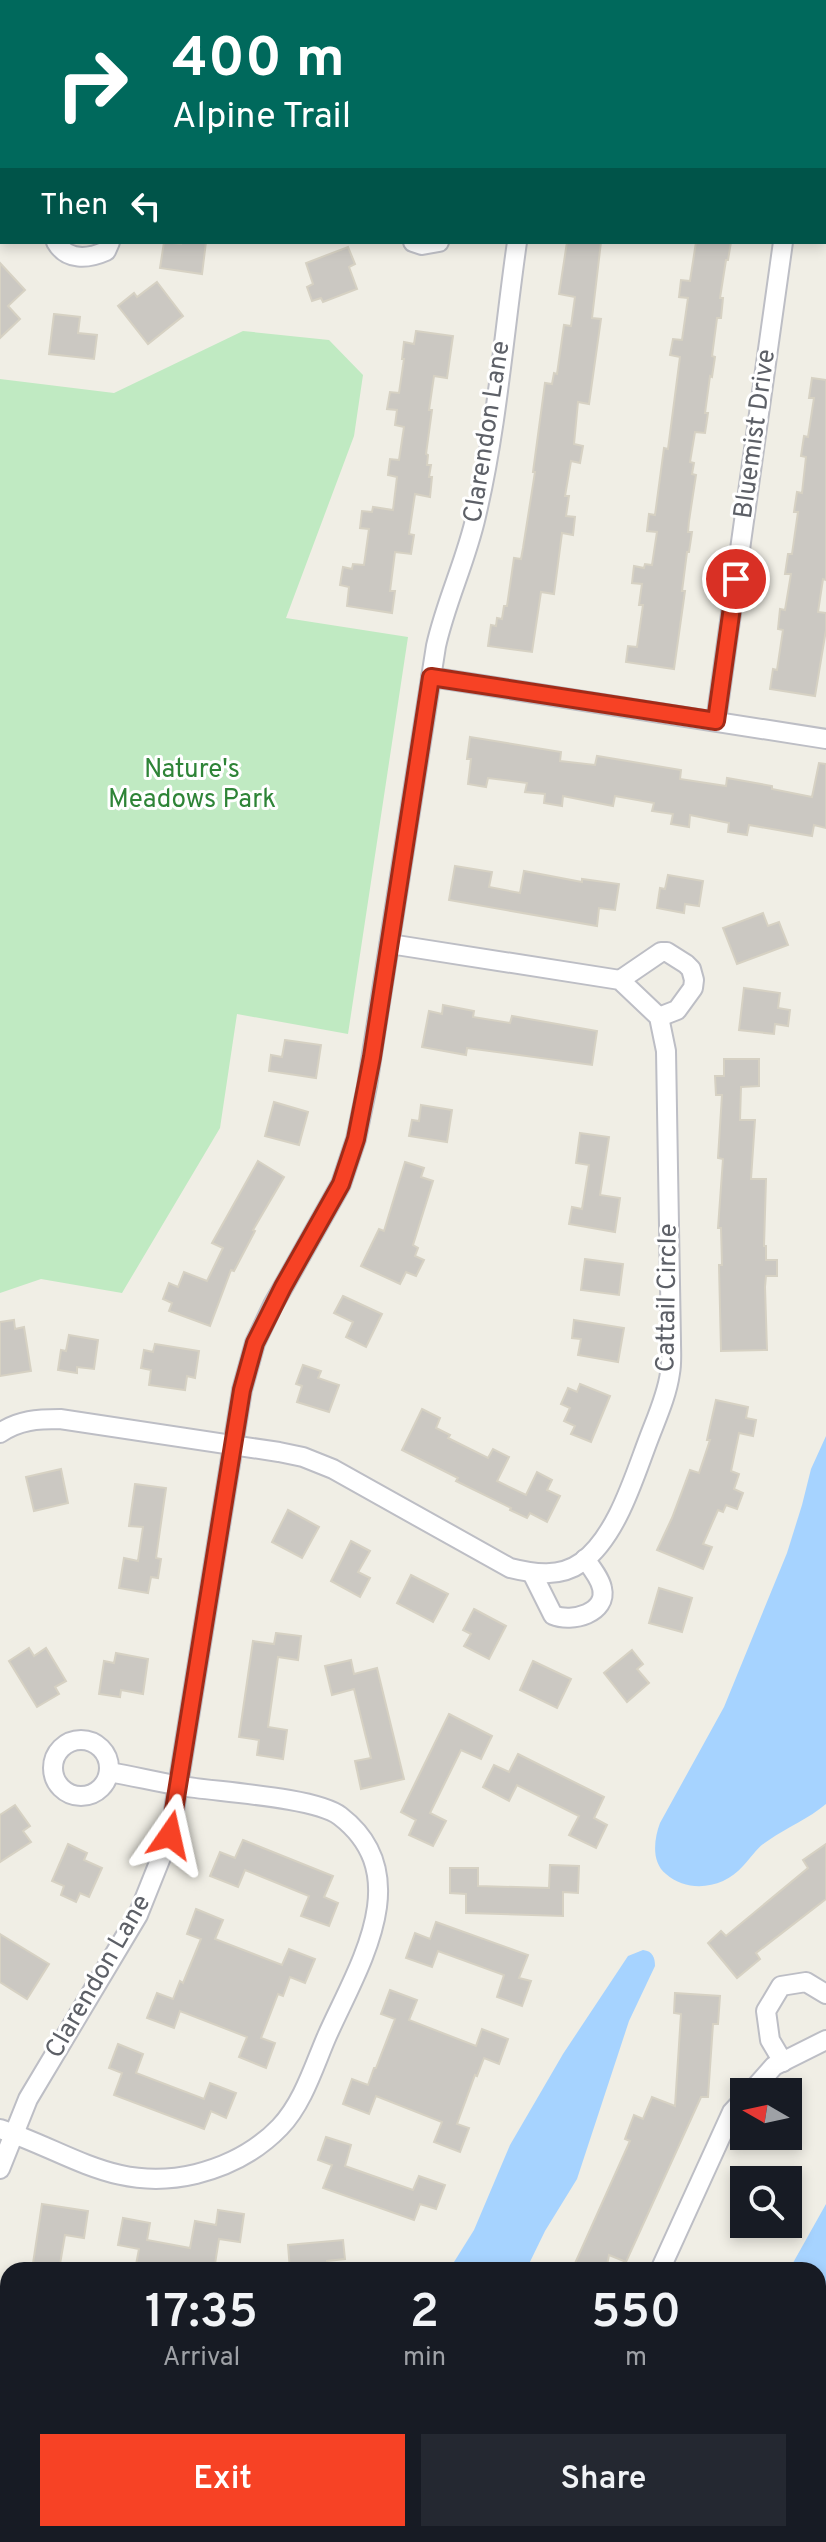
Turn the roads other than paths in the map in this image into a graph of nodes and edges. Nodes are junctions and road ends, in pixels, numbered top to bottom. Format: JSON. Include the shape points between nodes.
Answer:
{"nodes":[{"id":1,"x":56,"y":244,"type":"edge"},
{"id":2,"x":109,"y":244,"type":"edge"},
{"id":3,"x":517,"y":244,"type":"edge"},
{"id":4,"x":783,"y":244,"type":"edge"},
{"id":5,"x":431,"y":677,"type":"junction"},
{"id":6,"x":716,"y":721,"type":"junction"},
{"id":7,"x":826,"y":739,"type":"edge"},
{"id":8,"x":390,"y":944,"type":"junction"},
{"id":9,"x":620,"y":980,"type":"junction"},
{"id":10,"x":659,"y":1017,"type":"junction"},
{"id":11,"x":0,"y":1433,"type":"edge"},
{"id":12,"x":234,"y":1445,"type":"junction"},
{"id":13,"x":585,"y":1559,"type":"junction"},
{"id":14,"x":532,"y":1573,"type":"junction"},
{"id":15,"x":109,"y":1772,"type":"dead end"},
{"id":16,"x":179,"y":1786,"type":"junction"},
{"id":17,"x":826,"y":1994,"type":"edge"},
{"id":18,"x":826,"y":2040,"type":"edge"},
{"id":19,"x":783,"y":2062,"type":"junction"},
{"id":20,"x":763,"y":2078,"type":"edge"},
{"id":21,"x":730,"y":2116,"type":"edge"},
{"id":22,"x":6,"y":2131,"type":"edge"},
{"id":23,"x":0,"y":2169,"type":"edge"},
{"id":24,"x":664,"y":2262,"type":"edge"}],
"edges":[{"from":1,"to":2,"type":"street","via":[[68,255],[83,258],[106,251]]},
{"from":3,"to":5,"type":"street","name":"Clarendon Lane","via":[[483,484],[468,548],[443,617]]},
{"from":4,"to":6,"type":"street","name":"Bluemist Drive"},
{"from":5,"to":6,"type":"street"},
{"from":5,"to":8,"type":"street","name":"Clarendon Lane"},
{"from":6,"to":7,"type":"street"},
{"from":8,"to":9,"type":"street"},
{"from":8,"to":12,"type":"street","name":"Clarendon Lane","via":[[356,1139],[341,1184],[255,1343]]},
{"from":9,"to":10,"type":"street"},
{"from":9,"to":10,"type":"street","via":[[661,952],[686,964],[693,988],[677,1010]]},
{"from":10,"to":13,"type":"street","name":"Cattail Circle","via":[[666,1051],[670,1374],[630,1490],[614,1522]]},
{"from":11,"to":12,"type":"street","name":"Cattail Circle","via":[[14,1424],[60,1419]]},
{"from":12,"to":14,"type":"street","name":"Cattail Circle","via":[[303,1457],[333,1469],[510,1568]]},
{"from":12,"to":16,"type":"street","name":"Clarendon Lane"},
{"from":13,"to":14,"type":"street","name":"Cattail Circle","via":[[555,1573]]},
{"from":13,"to":14,"type":"street","via":[[602,1595],[579,1618],[553,1615]]},
{"from":15,"to":16,"type":"street"},
{"from":16,"to":22,"type":"street","name":"Clarendon Lane","via":[[170,1835],[138,1915]]},
{"from":16,"to":22,"type":"street","via":[[313,1804],[338,1814],[371,1851],[378,1907],[371,1939],[299,2099],[282,2125],[245,2155],[207,2171],[165,2179],[113,2175]]},
{"from":17,"to":19,"type":"street","via":[[806,1982],[781,1986],[766,2011],[770,2040]]},
{"from":18,"to":19,"type":"street"},
{"from":19,"to":20,"type":"street"},
{"from":21,"to":24,"type":"street"},
{"from":22,"to":23,"type":"street","name":"Clarendon Lane"}]}
